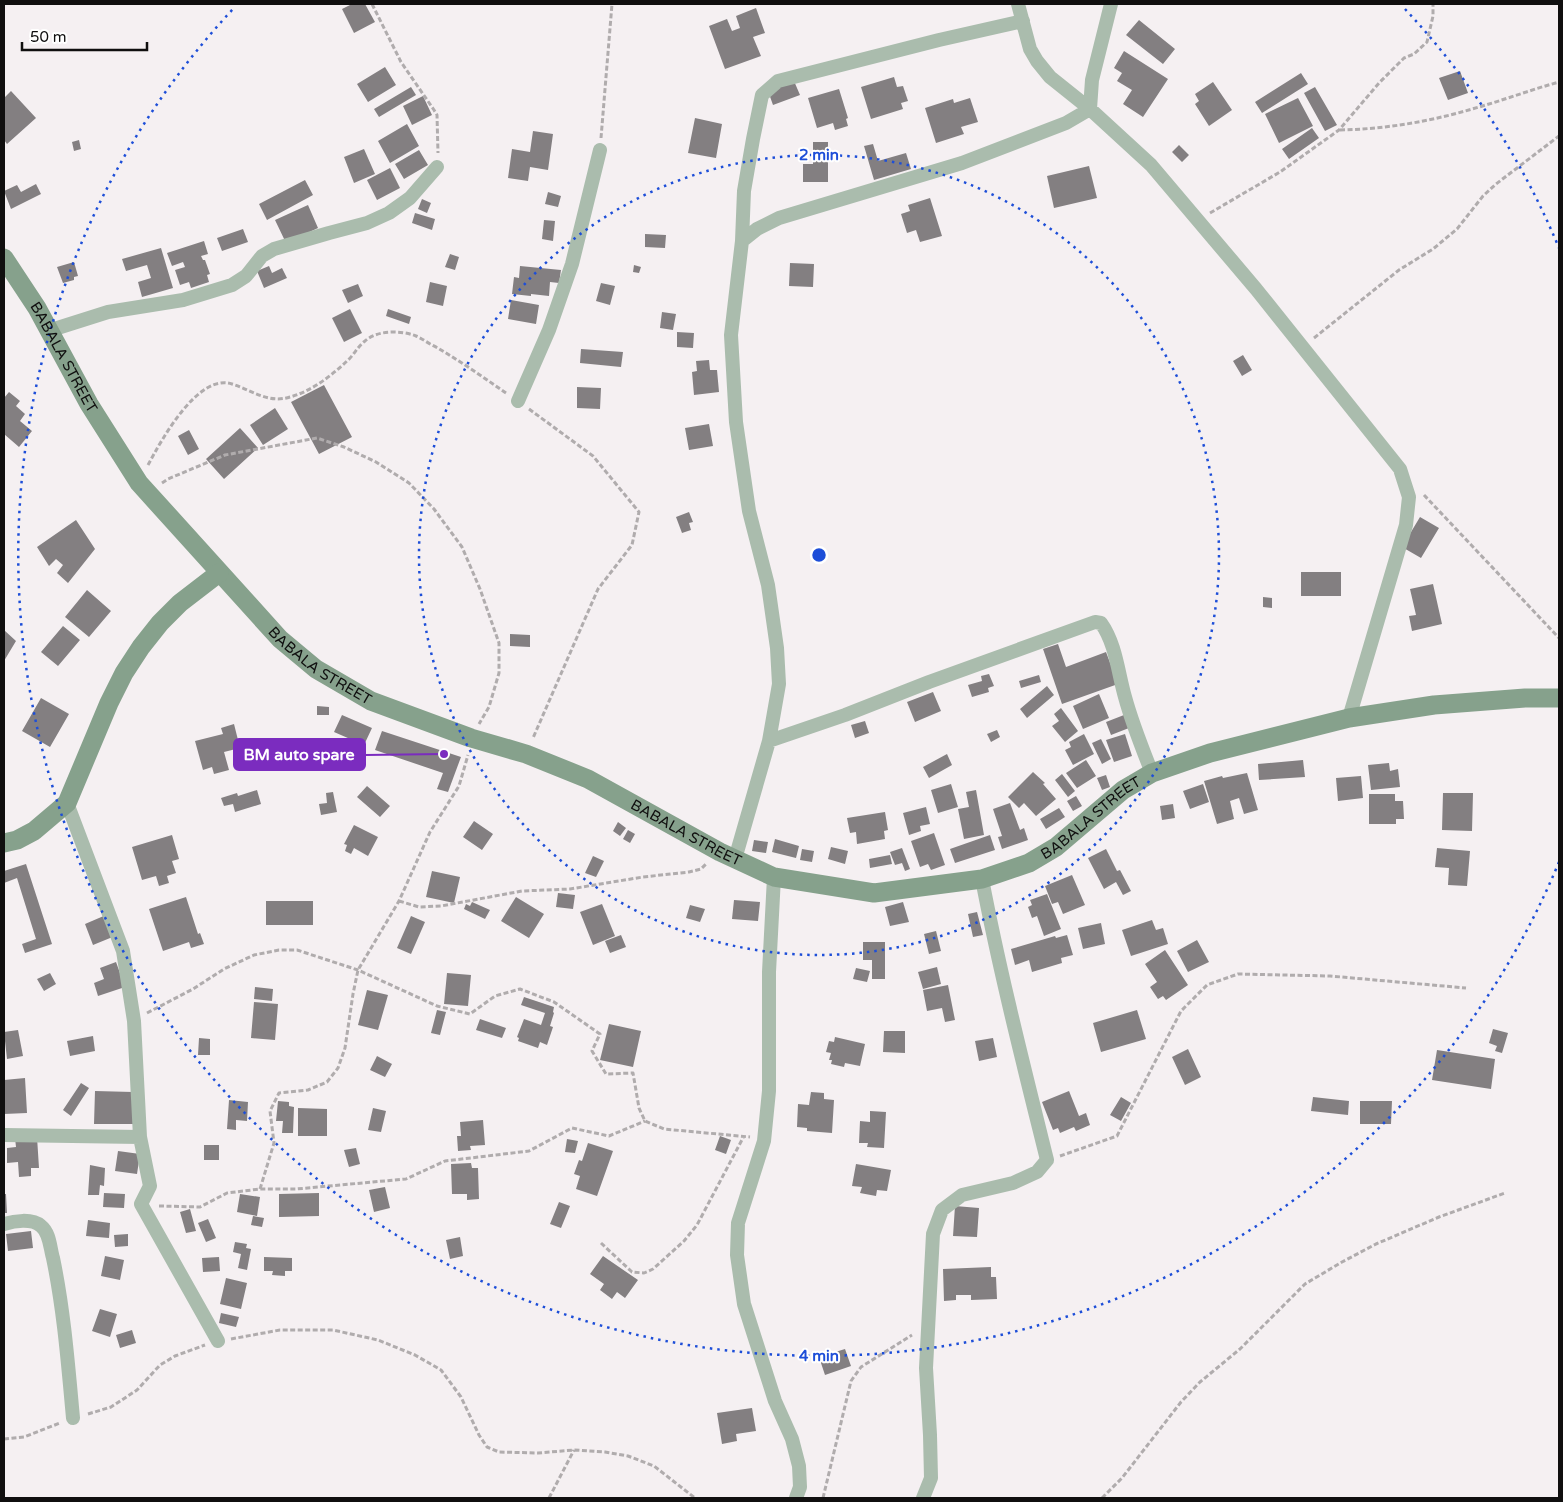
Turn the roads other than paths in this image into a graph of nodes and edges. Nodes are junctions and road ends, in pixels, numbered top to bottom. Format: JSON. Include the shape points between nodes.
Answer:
{"nodes":[{"id":1,"x":1018,"y":4,"type":"edge"},
{"id":2,"x":1111,"y":4,"type":"edge"},
{"id":3,"x":1024,"y":21,"type":"junction"},
{"id":4,"x":1090,"y":109,"type":"junction"},
{"id":5,"x":600,"y":150,"type":"road end"},
{"id":6,"x":437,"y":166,"type":"road end"},
{"id":7,"x":742,"y":240,"type":"junction"},
{"id":8,"x":4,"y":258,"type":"edge"},
{"id":9,"x":48,"y":331,"type":"junction"},
{"id":10,"x":518,"y":401,"type":"road end"},
{"id":11,"x":218,"y":573,"type":"junction"},
{"id":12,"x":1559,"y":698,"type":"edge"},
{"id":13,"x":1349,"y":718,"type":"junction"},
{"id":14,"x":770,"y":742,"type":"junction"},
{"id":15,"x":1152,"y":774,"type":"junction"},
{"id":16,"x":67,"y":802,"type":"junction"},
{"id":17,"x":4,"y":843,"type":"edge"},
{"id":18,"x":728,"y":856,"type":"junction"},
{"id":19,"x":774,"y":877,"type":"junction"},
{"id":20,"x":982,"y":879,"type":"junction"},
{"id":21,"x":4,"y":1134,"type":"edge"},
{"id":22,"x":140,"y":1138,"type":"junction"},
{"id":23,"x":4,"y":1224,"type":"edge"},
{"id":24,"x":218,"y":1341,"type":"road end"},
{"id":25,"x":72,"y":1418,"type":"road end"},
{"id":26,"x":796,"y":1498,"type":"edge"},
{"id":27,"x":923,"y":1498,"type":"edge"}],
"edges":[{"from":1,"to":3,"type":"street"},
{"from":2,"to":4,"type":"street","via":[[1092,80]]},
{"from":3,"to":4,"type":"street","via":[[1030,49],[1037,61],[1050,77]]},
{"from":3,"to":7,"type":"street","via":[[778,81],[762,95],[744,191]]},
{"from":4,"to":7,"type":"street","via":[[1066,123],[962,163],[780,218],[756,229]]},
{"from":4,"to":13,"type":"street","via":[[1150,165],[1256,289],[1400,469],[1409,497],[1406,525]]},
{"from":5,"to":10,"type":"street","via":[[572,264],[549,330]]},
{"from":6,"to":9,"type":"street","via":[[410,198],[389,213],[367,223],[274,250],[262,256],[246,276],[232,286],[183,300],[108,312]]},
{"from":7,"to":14,"type":"street","via":[[731,335],[736,422],[749,511],[768,585],[777,648],[779,684]]},
{"from":8,"to":9,"type":"street","name":"BABALA STREET"},
{"from":9,"to":11,"type":"street","name":"BABALA STREET","via":[[89,404],[143,488]]},
{"from":11,"to":16,"type":"street","via":[[180,602],[141,647],[109,703]]},
{"from":11,"to":18,"type":"street","name":"BABALA STREET","via":[[280,639],[316,669],[371,701],[471,738],[526,754],[588,779]]},
{"from":12,"to":13,"type":"street","name":"BABALA STREET","via":[[1434,705]]},
{"from":13,"to":15,"type":"street","name":"BABALA STREET","via":[[1210,753]]},
{"from":14,"to":15,"type":"street","via":[[1094,622],[1101,623],[1106,630],[1134,730]]},
{"from":14,"to":18,"type":"street"},
{"from":15,"to":20,"type":"street","name":"BABALA STREET","via":[[1123,790],[1056,847],[1029,863]]},
{"from":16,"to":17,"type":"street","via":[[34,831]]},
{"from":16,"to":22,"type":"street","via":[[123,951],[134,1021]]},
{"from":18,"to":19,"type":"street","name":"BABALA STREET"},
{"from":19,"to":20,"type":"street","name":"BABALA STREET","via":[[874,893]]},
{"from":19,"to":26,"type":"street","via":[[769,972],[770,1091],[764,1141],[738,1223],[738,1255],[744,1304],[799,1466],[800,1487]]},
{"from":20,"to":27,"type":"street","via":[[1047,1160],[1037,1172],[1013,1183],[962,1195],[942,1210],[933,1234],[926,1368],[931,1478]]},
{"from":21,"to":22,"type":"street"},
{"from":22,"to":24,"type":"street","via":[[150,1186],[141,1204]]},
{"from":23,"to":25,"type":"street","via":[[27,1221],[41,1226],[49,1238],[66,1334]]}]}
